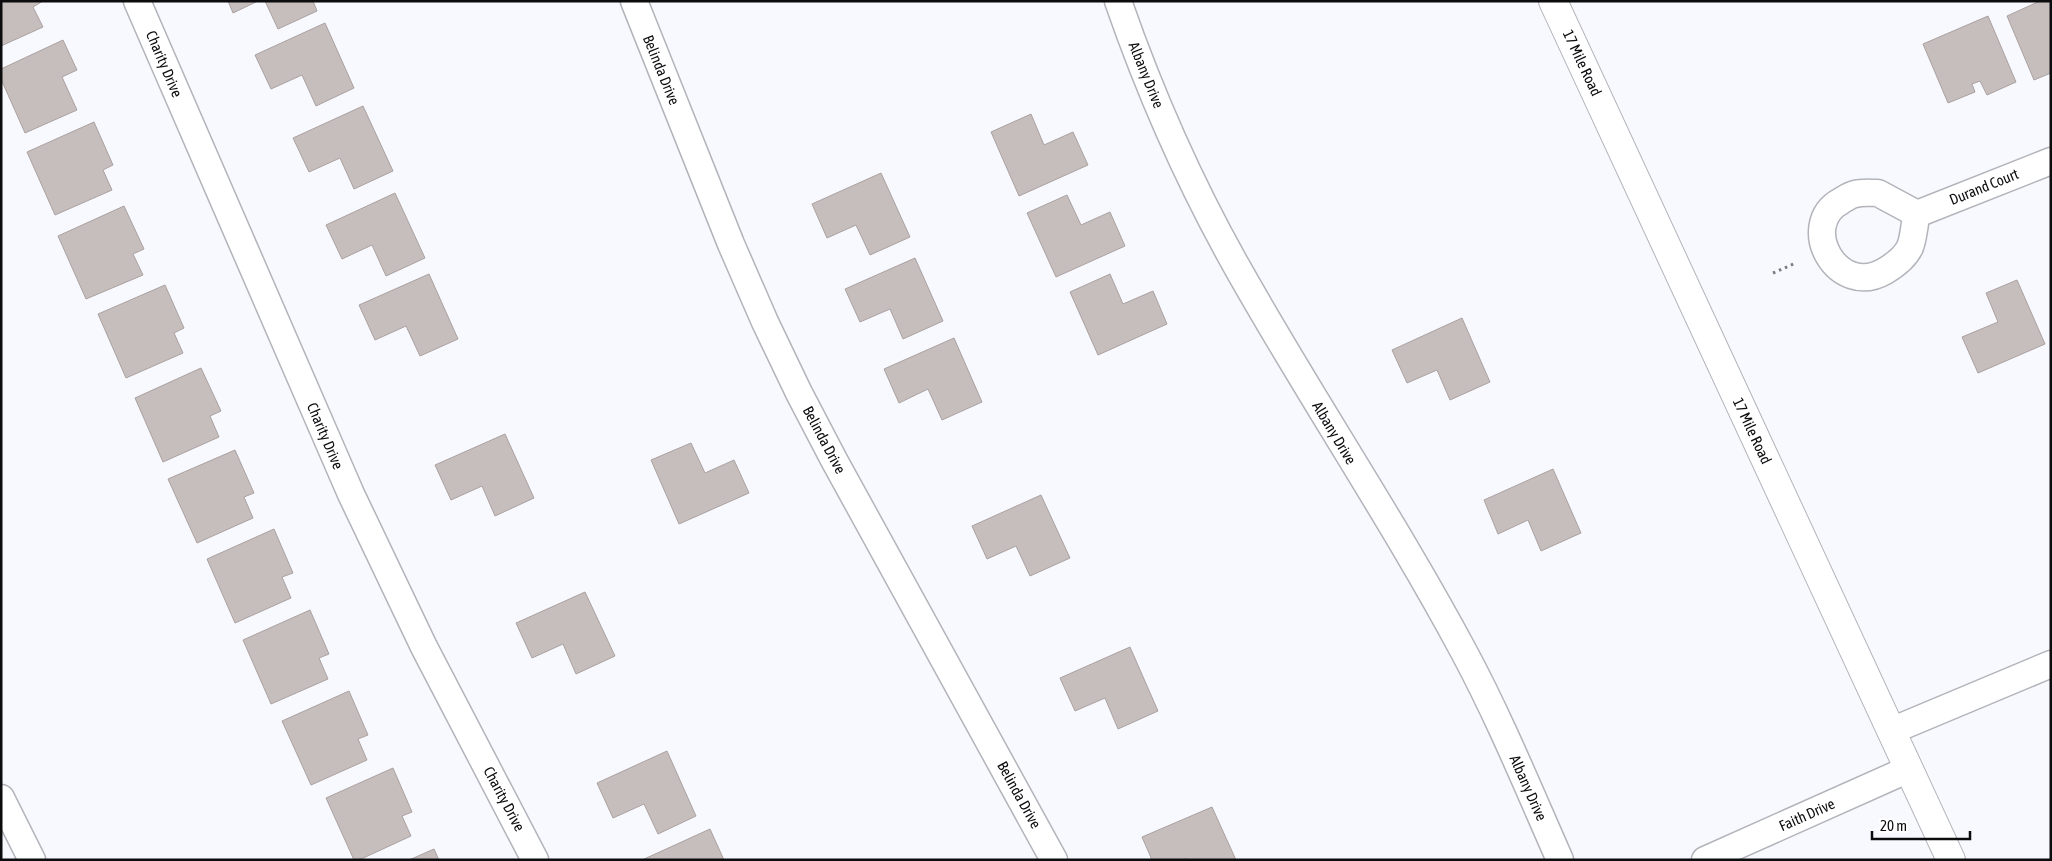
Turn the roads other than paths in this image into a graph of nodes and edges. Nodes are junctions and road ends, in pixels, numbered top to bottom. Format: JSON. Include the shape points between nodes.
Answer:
{"nodes":[{"id":1,"x":137,"y":1,"type":"edge"},
{"id":2,"x":634,"y":1,"type":"edge"},
{"id":3,"x":1118,"y":1,"type":"edge"},
{"id":4,"x":1553,"y":1,"type":"edge"},
{"id":5,"x":2051,"y":161,"type":"edge"},
{"id":6,"x":1917,"y":214,"type":"dead end"},
{"id":7,"x":2051,"y":664,"type":"edge"},
{"id":8,"x":1891,"y":731,"type":"junction"},
{"id":9,"x":1909,"y":769,"type":"junction"},
{"id":10,"x":1,"y":798,"type":"edge"},
{"id":11,"x":32,"y":860,"type":"edge"},
{"id":12,"x":535,"y":860,"type":"edge"},
{"id":13,"x":1054,"y":860,"type":"edge"},
{"id":14,"x":1560,"y":860,"type":"edge"},
{"id":15,"x":1705,"y":860,"type":"edge"},
{"id":16,"x":1952,"y":860,"type":"edge"}],
"edges":[{"from":1,"to":12,"type":"street","name":"Charity Drive","via":[[351,494],[420,638]]},
{"from":2,"to":13,"type":"street","name":"Belinda Drive","via":[[731,244],[799,393]]},
{"from":3,"to":14,"type":"street","name":"Albany Drive","via":[[1140,63],[1205,207],[1237,267],[1464,652],[1503,730]]},
{"from":4,"to":8,"type":"main road","name":"17 Mile Road"},
{"from":5,"to":6,"type":"street","name":"Durand Court"},
{"from":7,"to":8,"type":"street"},
{"from":8,"to":9,"type":"main road","name":"17 Mile Road"},
{"from":9,"to":15,"type":"street","name":"Faith Drive"},
{"from":9,"to":16,"type":"main road","name":"17 Mile Road"},
{"from":10,"to":11,"type":"street"}]}
